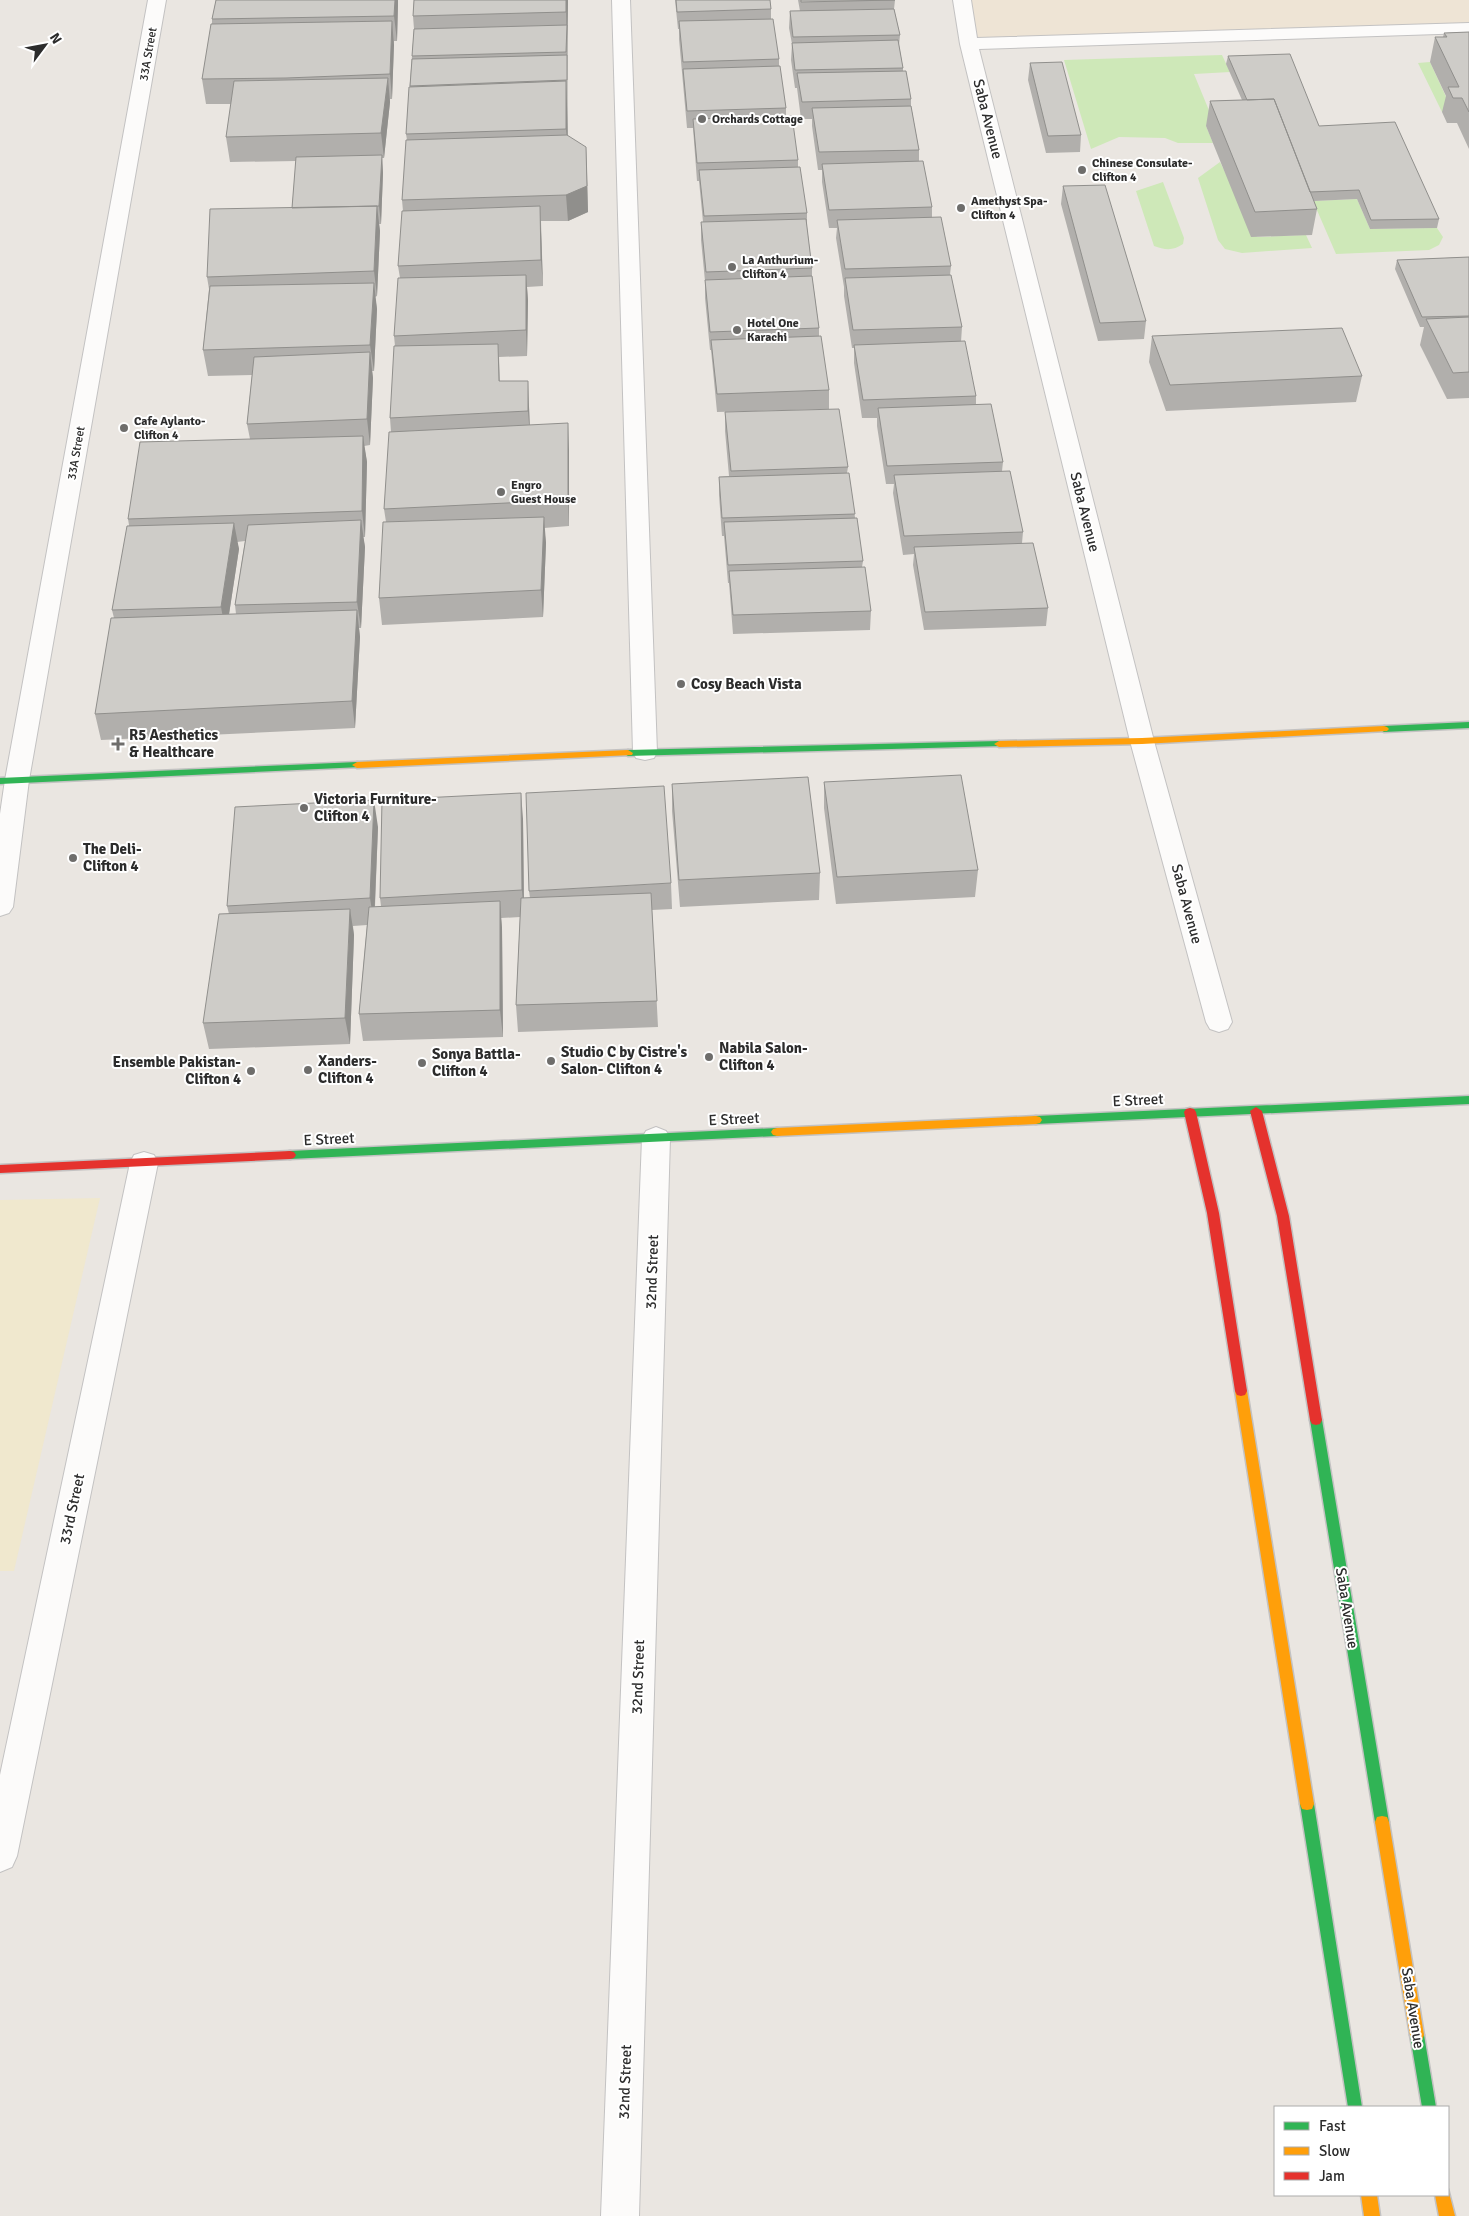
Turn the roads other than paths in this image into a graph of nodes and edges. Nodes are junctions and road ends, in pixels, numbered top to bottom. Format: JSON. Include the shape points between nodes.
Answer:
{"nodes":[{"id":1,"x":157,"y":0,"type":"edge"},
{"id":2,"x":620,"y":0,"type":"edge"},
{"id":3,"x":962,"y":0,"type":"edge"},
{"id":4,"x":1469,"y":28,"type":"edge"},
{"id":5,"x":969,"y":44,"type":"junction"},
{"id":6,"x":1469,"y":725,"type":"edge"},
{"id":7,"x":1142,"y":741,"type":"junction"},
{"id":8,"x":645,"y":752,"type":"junction"},
{"id":9,"x":9,"y":780,"type":"edge"},
{"id":10,"x":0,"y":906,"type":"edge"},
{"id":11,"x":1219,"y":1022,"type":"dead end"},
{"id":12,"x":1469,"y":1100,"type":"edge"},
{"id":13,"x":1256,"y":1111,"type":"junction"},
{"id":14,"x":1190,"y":1112,"type":"junction"},
{"id":15,"x":656,"y":1138,"type":"junction"},
{"id":16,"x":144,"y":1163,"type":"junction"},
{"id":17,"x":0,"y":1169,"type":"edge"},
{"id":18,"x":0,"y":1856,"type":"edge"},
{"id":19,"x":1355,"y":2106,"type":"edge"},
{"id":20,"x":1429,"y":2106,"type":"edge"},
{"id":21,"x":1369,"y":2196,"type":"edge"},
{"id":22,"x":1443,"y":2196,"type":"edge"},
{"id":23,"x":620,"y":2216,"type":"edge"},
{"id":24,"x":1372,"y":2216,"type":"edge"},
{"id":25,"x":1447,"y":2216,"type":"edge"}],
"edges":[{"from":1,"to":9,"type":"street","name":"33A Street"},
{"from":2,"to":8,"type":"street"},
{"from":3,"to":5,"type":"street","name":"Saba Avenue"},
{"from":4,"to":5,"type":"street"},
{"from":5,"to":7,"type":"street","name":"Saba Avenue"},
{"from":6,"to":7,"type":"main road"},
{"from":7,"to":8,"type":"main road"},
{"from":7,"to":11,"type":"street","name":"Saba Avenue"},
{"from":8,"to":9,"type":"main road"},
{"from":9,"to":10,"type":"street","name":"33A Street"},
{"from":12,"to":13,"type":"main road","name":"E Street"},
{"from":13,"to":14,"type":"main road","name":"E Street"},
{"from":13,"to":20,"type":"main road","name":"Saba Avenue","via":[[1283,1216]]},
{"from":14,"to":15,"type":"main road","name":"E Street"},
{"from":14,"to":19,"type":"main road","via":[[1213,1213]]},
{"from":15,"to":16,"type":"main road","name":"E Street"},
{"from":15,"to":23,"type":"street","name":"32nd Street"},
{"from":16,"to":17,"type":"main road","name":"E Street"},
{"from":16,"to":18,"type":"street","name":"33rd Street"},
{"from":21,"to":24,"type":"main road"},
{"from":22,"to":25,"type":"main road"}]}
